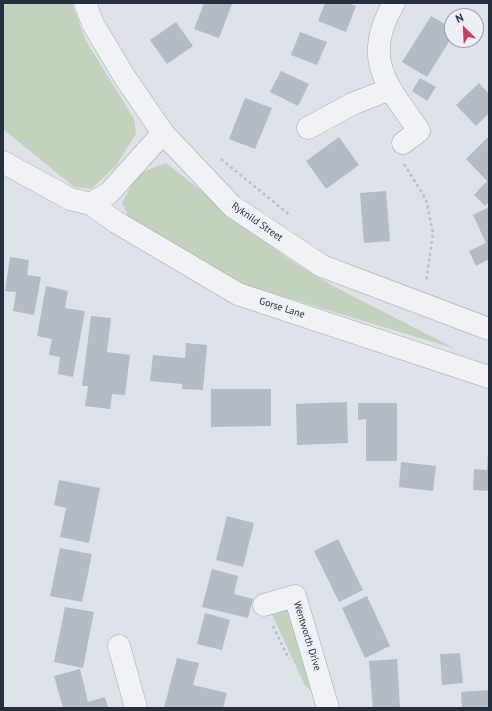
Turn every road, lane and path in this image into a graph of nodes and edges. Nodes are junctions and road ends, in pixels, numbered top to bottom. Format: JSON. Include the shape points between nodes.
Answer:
{"nodes":[{"id":1,"x":85,"y":3,"type":"edge"},
{"id":2,"x":394,"y":3,"type":"edge"},
{"id":3,"x":390,"y":89,"type":"junction"},
{"id":4,"x":308,"y":128,"type":"dead end"},
{"id":5,"x":163,"y":134,"type":"junction"},
{"id":6,"x":403,"y":143,"type":"joint"},
{"id":7,"x":218,"y":157,"type":"dead end"},
{"id":8,"x":3,"y":162,"type":"edge"},
{"id":9,"x":91,"y":204,"type":"junction"},
{"id":10,"x":292,"y":217,"type":"dead end"},
{"id":11,"x":418,"y":281,"type":"dead end"},
{"id":12,"x":425,"y":284,"type":"junction"},
{"id":13,"x":432,"y":286,"type":"dead end"},
{"id":14,"x":489,"y":329,"type":"edge"},
{"id":15,"x":489,"y":377,"type":"edge"},
{"id":16,"x":264,"y":605,"type":"dead end"},
{"id":17,"x":119,"y":646,"type":"dead end"},
{"id":18,"x":136,"y":708,"type":"edge"},
{"id":19,"x":328,"y":708,"type":"edge"}],
"edges":[{"from":1,"to":5,"type":"street","name":"Ryknild Street","via":[[93,24]]},
{"from":2,"to":3,"type":"street","via":[[380,31],[378,50],[380,66]]},
{"from":3,"to":4,"type":"street","via":[[352,104]]},
{"from":3,"to":6,"type":"street","via":[[419,131]]},
{"from":5,"to":9,"type":"street","via":[[109,193]]},
{"from":5,"to":14,"type":"street","name":"Ryknild Street","via":[[232,206],[322,266]]},
{"from":6,"to":12,"type":"path","via":[[396,153],[426,199],[433,233]]},
{"from":7,"to":10,"type":"path"},
{"from":8,"to":9,"type":"street","name":"Gorse Lane","via":[[70,199]]},
{"from":9,"to":15,"type":"street","name":"Gorse Lane","via":[[116,222],[238,294]]},
{"from":11,"to":12,"type":"path"},
{"from":12,"to":13,"type":"path"},
{"from":16,"to":19,"type":"street","name":"Wentworth Drive","via":[[295,596]]},
{"from":17,"to":18,"type":"street"}]}
